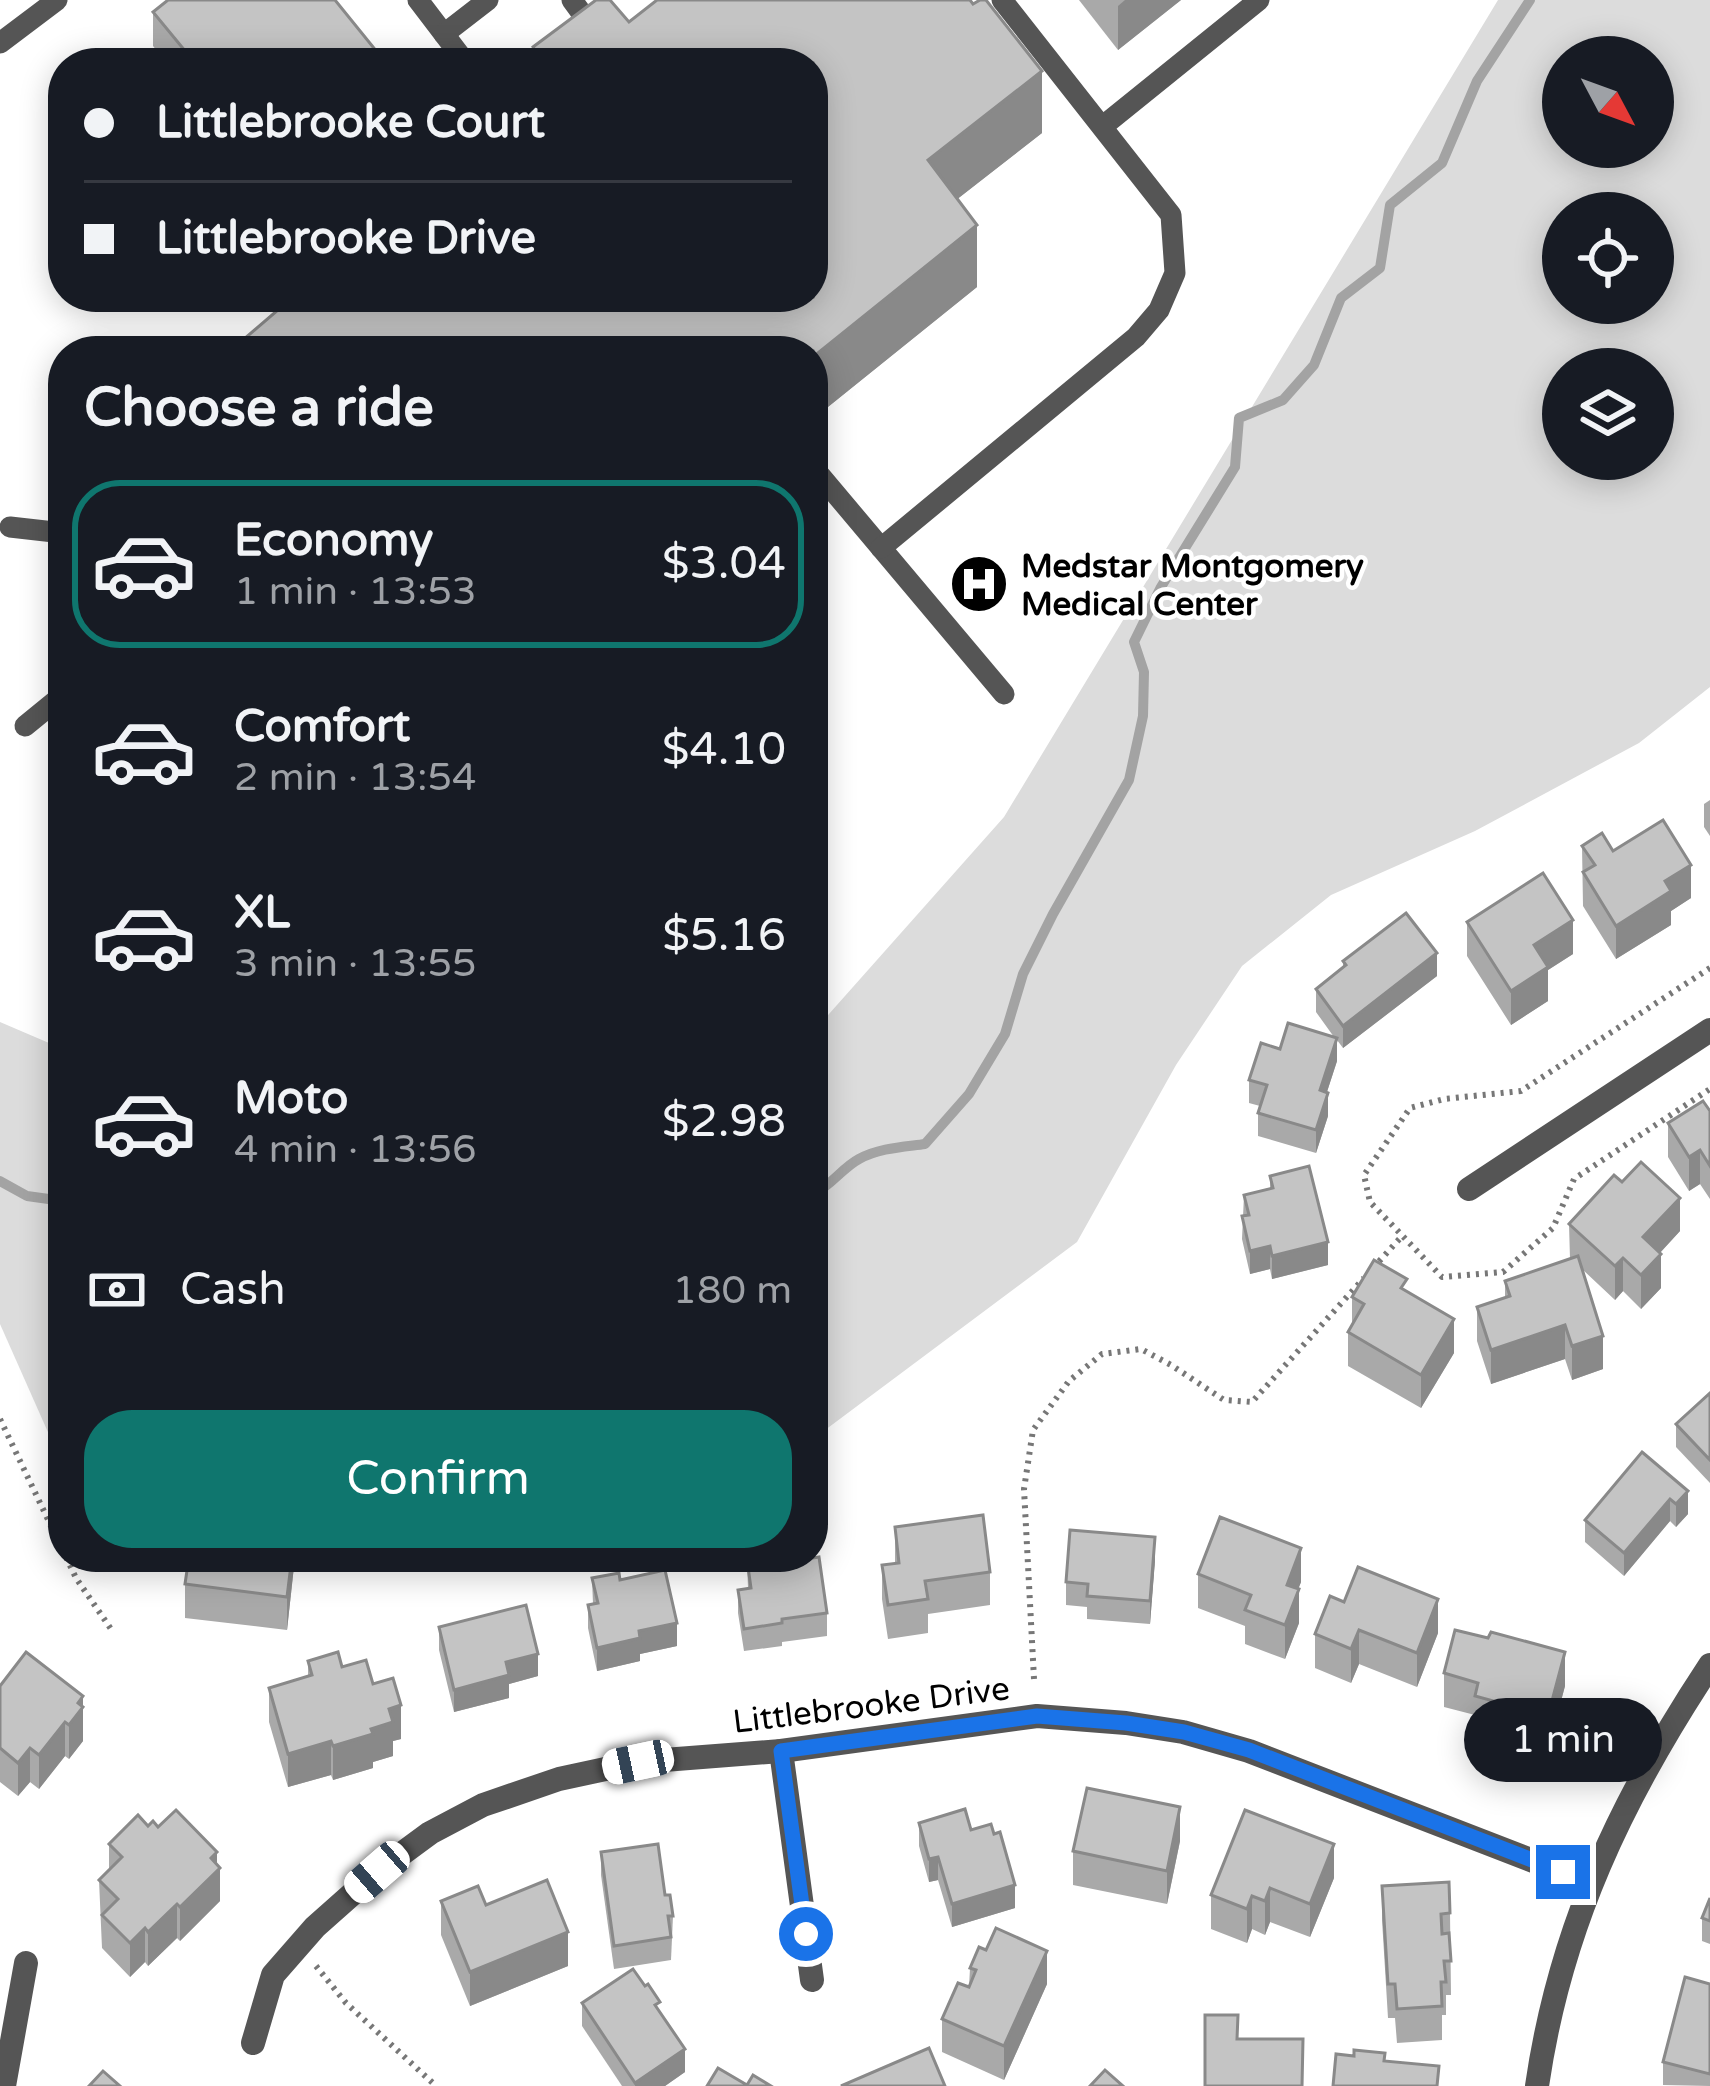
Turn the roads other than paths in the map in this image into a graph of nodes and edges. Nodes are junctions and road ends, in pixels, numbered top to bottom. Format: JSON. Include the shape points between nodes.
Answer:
{"nodes":[{"id":1,"x":57,"y":0,"type":"edge"},
{"id":2,"x":418,"y":0,"type":"edge"},
{"id":3,"x":488,"y":0,"type":"edge"},
{"id":4,"x":572,"y":0,"type":"edge"},
{"id":5,"x":1002,"y":0,"type":"edge"},
{"id":6,"x":1259,"y":0,"type":"edge"},
{"id":7,"x":444,"y":34,"type":"junction"},
{"id":8,"x":0,"y":43,"type":"edge"},
{"id":9,"x":455,"y":48,"type":"edge"},
{"id":10,"x":572,"y":48,"type":"edge"},
{"id":11,"x":1103,"y":126,"type":"junction"},
{"id":12,"x":828,"y":485,"type":"edge"},
{"id":13,"x":10,"y":527,"type":"dead end"},
{"id":14,"x":48,"y":531,"type":"edge"},
{"id":15,"x":881,"y":548,"type":"junction"},
{"id":16,"x":1004,"y":694,"type":"dead end"},
{"id":17,"x":48,"y":707,"type":"edge"},
{"id":18,"x":25,"y":726,"type":"dead end"},
{"id":19,"x":1710,"y":1030,"type":"edge"},
{"id":20,"x":1469,"y":1189,"type":"dead end"},
{"id":21,"x":1710,"y":1666,"type":"edge"},
{"id":22,"x":781,"y":1751,"type":"junction"},
{"id":23,"x":1590,"y":1882,"type":"junction"},
{"id":24,"x":26,"y":1963,"type":"dead end"},
{"id":25,"x":812,"y":1980,"type":"dead end"},
{"id":26,"x":253,"y":2043,"type":"dead end"},
{"id":27,"x":4,"y":2086,"type":"edge"},
{"id":28,"x":1537,"y":2086,"type":"edge"}],
"edges":[{"from":1,"to":8,"type":"lane"},
{"from":2,"to":7,"type":"lane"},
{"from":3,"to":7,"type":"lane"},
{"from":4,"to":10,"type":"lane","via":[[594,30]]},
{"from":5,"to":11,"type":"lane"},
{"from":6,"to":11,"type":"lane"},
{"from":7,"to":9,"type":"lane"},
{"from":11,"to":15,"type":"lane","via":[[1171,215],[1174,273],[1159,310]]},
{"from":12,"to":15,"type":"lane"},
{"from":13,"to":14,"type":"lane"},
{"from":15,"to":16,"type":"lane"},
{"from":17,"to":18,"type":"lane"},
{"from":19,"to":20,"type":"street"},
{"from":21,"to":23,"type":"street","via":[[1643,1772]]},
{"from":22,"to":23,"type":"street","name":"Littlebrooke Drive","via":[[1037,1716],[1184,1732]]},
{"from":22,"to":25,"type":"street"},
{"from":22,"to":26,"type":"street","name":"Littlebrooke Drive","via":[[638,1762],[559,1779],[430,1833],[315,1927],[273,1975]]},
{"from":23,"to":28,"type":"street","via":[[1558,1973]]},
{"from":24,"to":27,"type":"street"}]}
